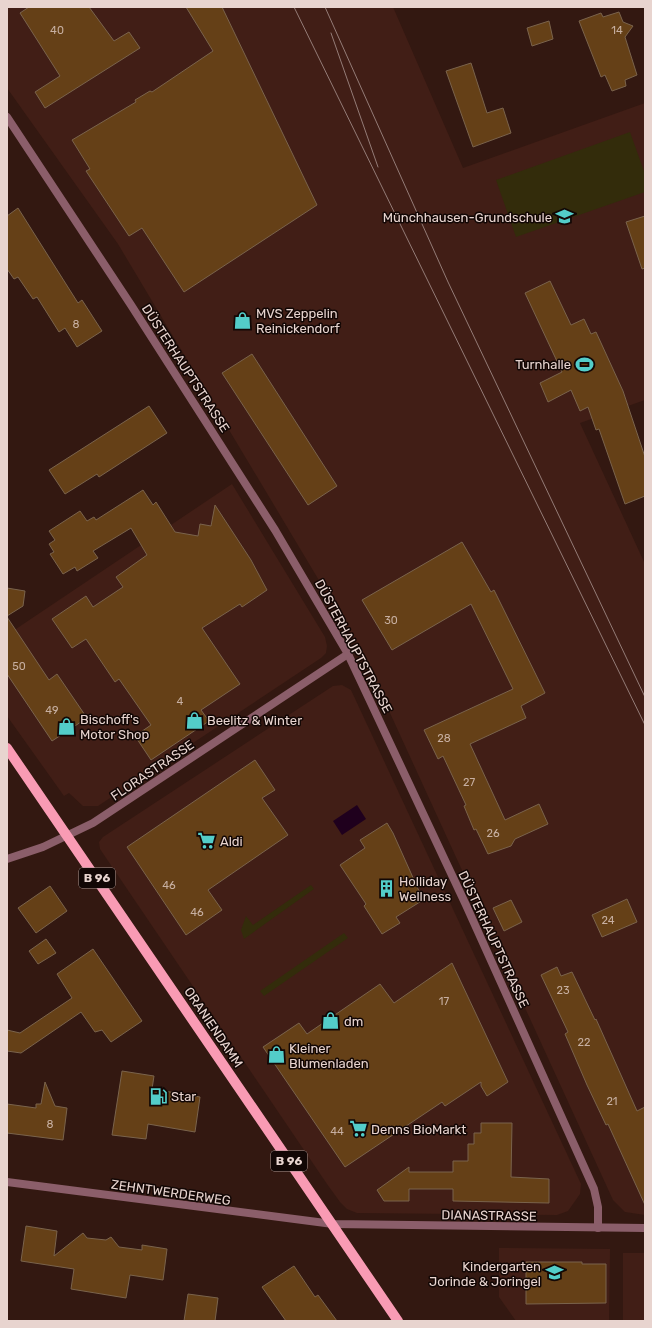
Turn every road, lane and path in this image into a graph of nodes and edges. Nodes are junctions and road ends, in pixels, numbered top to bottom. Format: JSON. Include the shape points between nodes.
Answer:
{"nodes":[{"id":1,"x":7,"y":117,"type":"edge"},
{"id":2,"x":348,"y":654,"type":"junction"},
{"id":3,"x":7,"y":748,"type":"edge"},
{"id":4,"x":67,"y":836,"type":"junction"},
{"id":5,"x":7,"y":859,"type":"edge"},
{"id":6,"x":7,"y":1182,"type":"edge"},
{"id":7,"x":333,"y":1224,"type":"junction"},
{"id":8,"x":598,"y":1228,"type":"junction"},
{"id":9,"x":645,"y":1228,"type":"edge"},
{"id":10,"x":398,"y":1321,"type":"edge"}],
"edges":[{"from":1,"to":2,"type":"street","name":"DÜSTERHAUPTSTRASSE","via":[[275,530]]},
{"from":2,"to":4,"type":"street","name":"FLORASTRASSE","via":[[93,823]]},
{"from":2,"to":8,"type":"street","name":"DÜSTERHAUPTSTRASSE","via":[[466,905],[594,1189],[598,1207]]},
{"from":3,"to":4,"type":"main road","name":"ORANIENDAMM","number":"B 96"},
{"from":4,"to":5,"type":"street","name":"FLORASTRASSE"},
{"from":4,"to":7,"type":"main road","name":"ORANIENDAMM","number":"B 96"},
{"from":6,"to":7,"type":"street","name":"ZEHNTWERDERWEG"},
{"from":7,"to":8,"type":"street","name":"DIANASTRASSE"},
{"from":7,"to":10,"type":"main road","name":"ORANIENDAMM","number":"B 96"},
{"from":8,"to":9,"type":"street","name":"DIANASTRASSE"}]}
